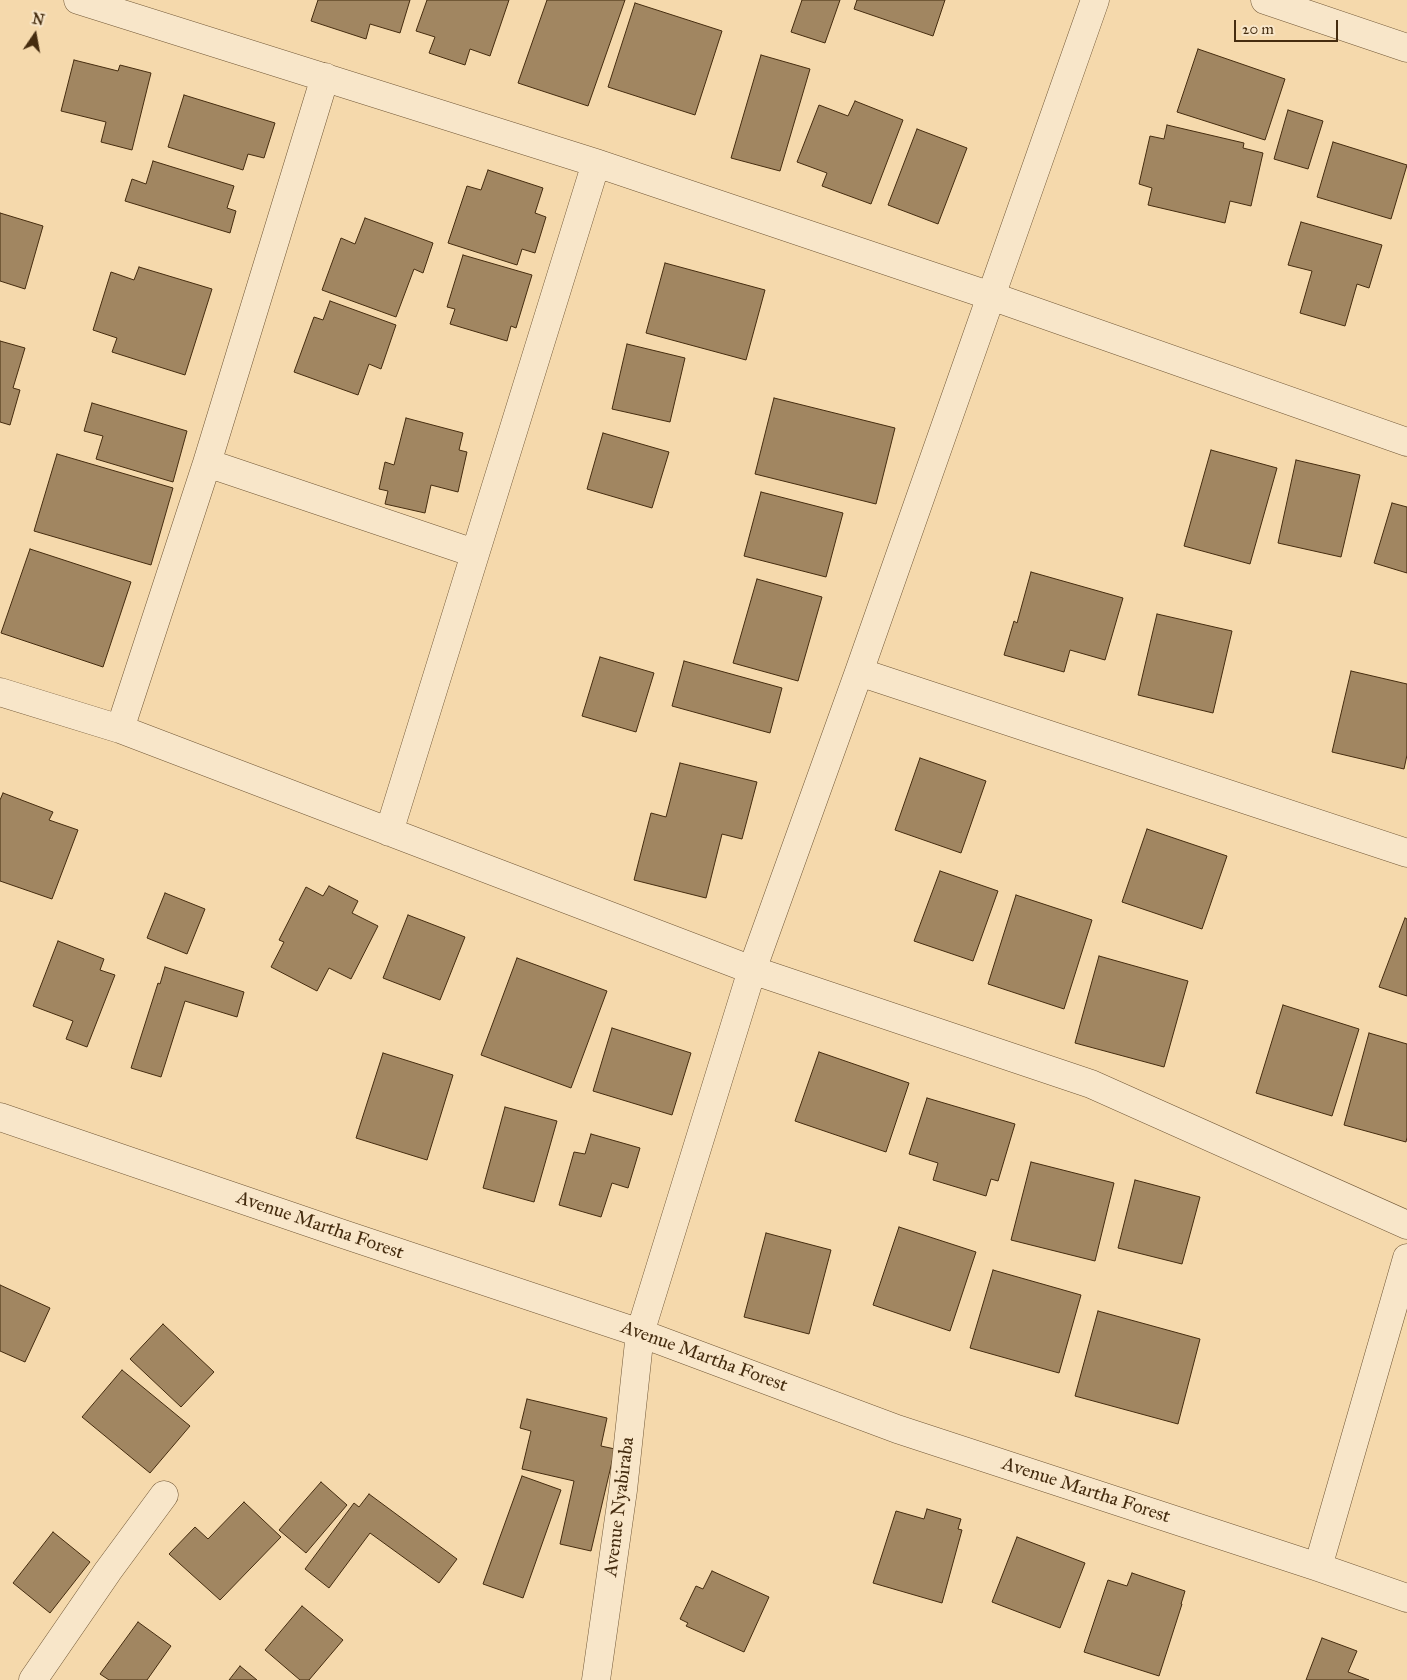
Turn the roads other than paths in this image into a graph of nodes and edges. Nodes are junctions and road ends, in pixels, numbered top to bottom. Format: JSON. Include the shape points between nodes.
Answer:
{"nodes":[{"id":1,"x":78,"y":0,"type":"edge"},
{"id":2,"x":1095,"y":0,"type":"edge"},
{"id":3,"x":1265,"y":0,"type":"edge"},
{"id":4,"x":1407,"y":48,"type":"edge"},
{"id":5,"x":325,"y":77,"type":"junction"},
{"id":6,"x":596,"y":164,"type":"junction"},
{"id":7,"x":991,"y":296,"type":"junction"},
{"id":8,"x":1407,"y":442,"type":"edge"},
{"id":9,"x":206,"y":463,"type":"junction"},
{"id":10,"x":474,"y":553,"type":"junction"},
{"id":11,"x":859,"y":672,"type":"junction"},
{"id":12,"x":0,"y":692,"type":"edge"},
{"id":13,"x":120,"y":729,"type":"junction"},
{"id":14,"x":389,"y":832,"type":"junction"},
{"id":15,"x":1407,"y":853,"type":"edge"},
{"id":16,"x":752,"y":970,"type":"junction"},
{"id":17,"x":0,"y":1116,"type":"edge"},
{"id":18,"x":1407,"y":1225,"type":"edge"},
{"id":19,"x":1407,"y":1258,"type":"edge"},
{"id":20,"x":640,"y":1333,"type":"junction"},
{"id":21,"x":164,"y":1495,"type":"dead end"},
{"id":22,"x":1318,"y":1567,"type":"junction"},
{"id":23,"x":1407,"y":1598,"type":"edge"},
{"id":24,"x":34,"y":1680,"type":"edge"},
{"id":25,"x":596,"y":1680,"type":"edge"}],
"edges":[{"from":1,"to":5,"type":"street"},
{"from":2,"to":7,"type":"street","name":"Avenue Nyabiraba"},
{"from":3,"to":4,"type":"street"},
{"from":5,"to":6,"type":"street"},
{"from":5,"to":9,"type":"street"},
{"from":6,"to":7,"type":"street"},
{"from":6,"to":10,"type":"street"},
{"from":7,"to":8,"type":"street"},
{"from":7,"to":11,"type":"street","name":"Avenue Nyabiraba"},
{"from":9,"to":10,"type":"street"},
{"from":9,"to":13,"type":"street"},
{"from":10,"to":14,"type":"street"},
{"from":11,"to":15,"type":"street"},
{"from":11,"to":16,"type":"street","name":"Avenue Nyabiraba"},
{"from":12,"to":13,"type":"street"},
{"from":13,"to":14,"type":"street"},
{"from":14,"to":16,"type":"street"},
{"from":16,"to":18,"type":"street","via":[[1091,1084]]},
{"from":16,"to":20,"type":"street","name":"Avenue Nyabiraba"},
{"from":17,"to":20,"type":"street","name":"Avenue Martha Forest"},
{"from":19,"to":22,"type":"street"},
{"from":20,"to":22,"type":"street","name":"Avenue Martha Forest","via":[[897,1429]]},
{"from":20,"to":25,"type":"street","name":"Avenue Nyabiraba","via":[[623,1490]]},
{"from":21,"to":24,"type":"street"},
{"from":22,"to":23,"type":"street","name":"Avenue Martha Forest"}]}
